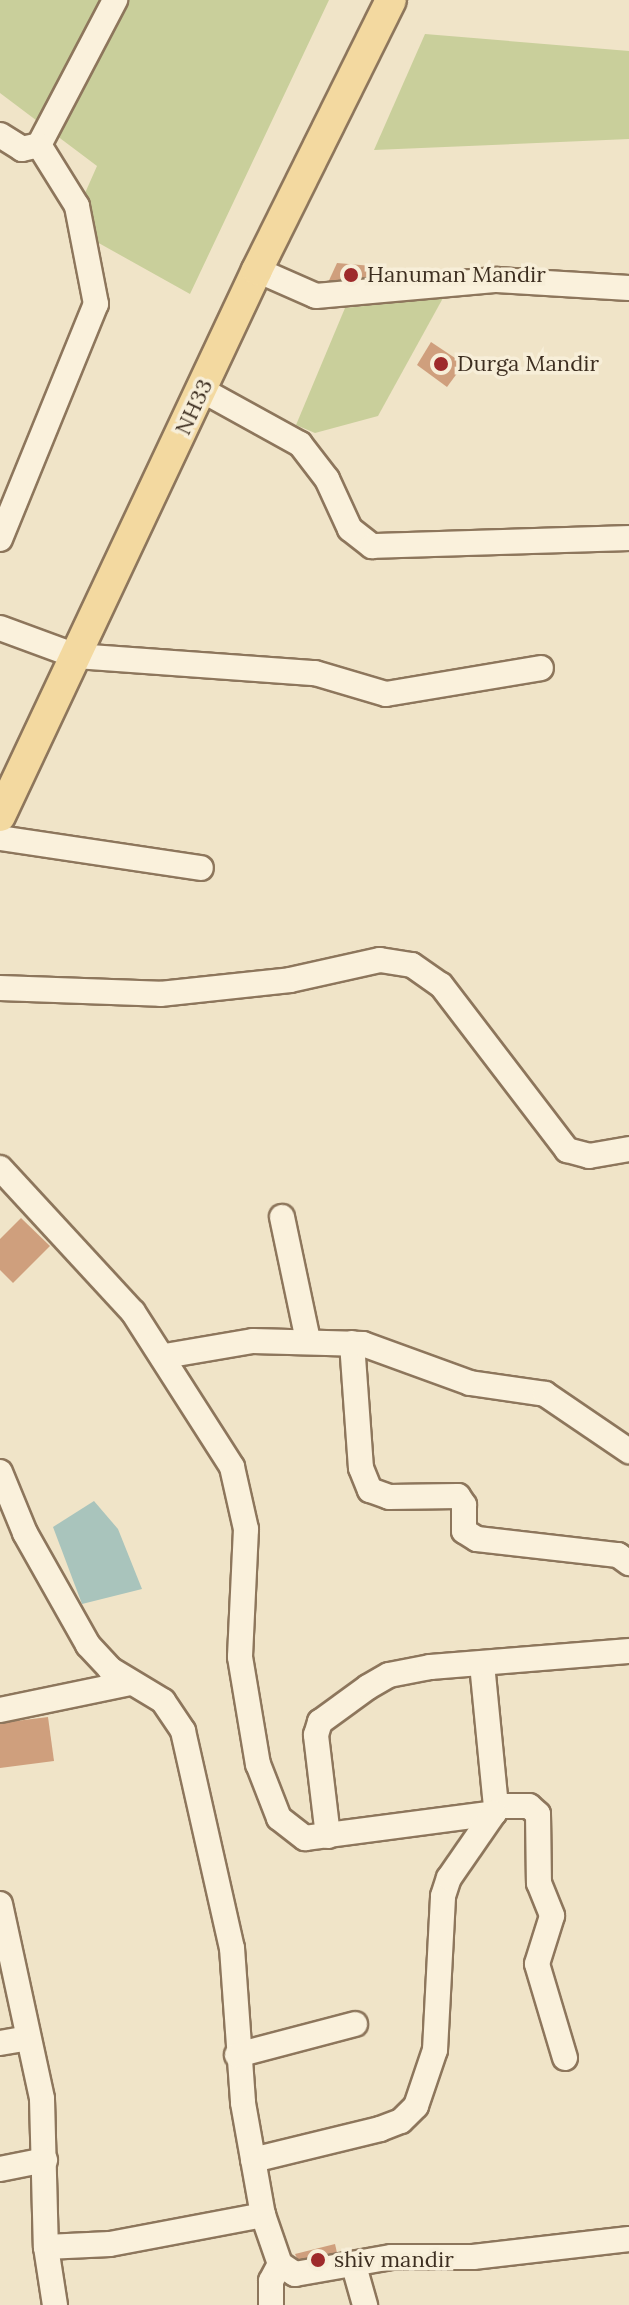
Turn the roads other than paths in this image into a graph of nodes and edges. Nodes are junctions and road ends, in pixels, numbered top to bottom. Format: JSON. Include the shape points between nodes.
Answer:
{"nodes":[{"id":1,"x":115,"y":0,"type":"edge"},
{"id":2,"x":391,"y":0,"type":"edge"},
{"id":3,"x":0,"y":135,"type":"edge"},
{"id":4,"x":39,"y":145,"type":"junction"},
{"id":5,"x":257,"y":270,"type":"junction"},
{"id":6,"x":629,"y":288,"type":"edge"},
{"id":7,"x":202,"y":390,"type":"junction"},
{"id":8,"x":629,"y":538,"type":"edge"},
{"id":9,"x":0,"y":539,"type":"edge"},
{"id":10,"x":0,"y":628,"type":"edge"},
{"id":11,"x":76,"y":656,"type":"junction"},
{"id":12,"x":541,"y":668,"type":"dead end"},
{"id":13,"x":0,"y":816,"type":"edge"},
{"id":14,"x":0,"y":838,"type":"edge"},
{"id":15,"x":201,"y":868,"type":"dead end"},
{"id":16,"x":0,"y":988,"type":"edge"},
{"id":17,"x":629,"y":1149,"type":"edge"},
{"id":18,"x":0,"y":1168,"type":"edge"},
{"id":19,"x":282,"y":1217,"type":"dead end"},
{"id":20,"x":308,"y":1340,"type":"junction"},
{"id":21,"x":352,"y":1343,"type":"junction"},
{"id":22,"x":165,"y":1356,"type":"junction"},
{"id":23,"x":629,"y":1451,"type":"edge"},
{"id":24,"x":0,"y":1472,"type":"edge"},
{"id":25,"x":629,"y":1563,"type":"edge"},
{"id":26,"x":629,"y":1651,"type":"edge"},
{"id":27,"x":482,"y":1664,"type":"junction"},
{"id":28,"x":130,"y":1683,"type":"junction"},
{"id":29,"x":0,"y":1710,"type":"edge"},
{"id":30,"x":495,"y":1810,"type":"junction"},
{"id":31,"x":328,"y":1836,"type":"junction"},
{"id":32,"x":0,"y":1904,"type":"edge"},
{"id":33,"x":355,"y":2024,"type":"dead end"},
{"id":34,"x":27,"y":2038,"type":"junction"},
{"id":35,"x":0,"y":2043,"type":"edge"},
{"id":36,"x":237,"y":2055,"type":"junction"},
{"id":37,"x":565,"y":2058,"type":"dead end"},
{"id":38,"x":45,"y":2160,"type":"junction"},
{"id":39,"x":253,"y":2160,"type":"junction"},
{"id":40,"x":0,"y":2169,"type":"edge"},
{"id":41,"x":263,"y":2215,"type":"junction"},
{"id":42,"x":629,"y":2239,"type":"edge"},
{"id":43,"x":46,"y":2247,"type":"junction"},
{"id":44,"x":280,"y":2264,"type":"junction"},
{"id":45,"x":354,"y":2266,"type":"junction"},
{"id":46,"x":55,"y":2305,"type":"edge"},
{"id":47,"x":271,"y":2305,"type":"edge"},
{"id":48,"x":365,"y":2305,"type":"edge"}],
"edges":[{"from":1,"to":4,"type":"street"},
{"from":2,"to":5,"type":"main road","name":"NH33"},
{"from":3,"to":4,"type":"street","via":[[22,149]]},
{"from":4,"to":9,"type":"street","via":[[77,206],[96,304]]},
{"from":5,"to":6,"type":"street","via":[[316,296],[497,280]]},
{"from":5,"to":7,"type":"main road","name":"NH33"},
{"from":7,"to":8,"type":"street","via":[[300,444],[327,479],[350,529],[372,546]]},
{"from":7,"to":11,"type":"main road","name":"NH33"},
{"from":10,"to":11,"type":"street"},
{"from":11,"to":12,"type":"street","via":[[315,673],[386,694]]},
{"from":11,"to":13,"type":"main road","name":"NH33"},
{"from":14,"to":15,"type":"street"},
{"from":16,"to":17,"type":"street","via":[[160,994],[290,980],[380,960],[412,965],[441,985],[567,1150],[589,1156]]},
{"from":18,"to":22,"type":"street","via":[[119,1296]]},
{"from":19,"to":20,"type":"street"},
{"from":20,"to":21,"type":"street"},
{"from":20,"to":22,"type":"street","via":[[220,1343]]},
{"from":21,"to":23,"type":"street","via":[[383,1349],[470,1383],[545,1394]]},
{"from":21,"to":25,"type":"street","via":[[361,1468],[370,1490],[389,1497],[458,1496],[464,1505],[464,1531],[477,1539],[618,1555]]},
{"from":22,"to":31,"type":"street","via":[[225,1451],[243,1506],[247,1559],[238,1627],[240,1657],[266,1791],[290,1830],[305,1838]]},
{"from":24,"to":28,"type":"street","via":[[25,1533],[76,1626],[99,1659]]},
{"from":26,"to":27,"type":"street"},
{"from":27,"to":30,"type":"street"},
{"from":27,"to":31,"type":"street","via":[[389,1675],[320,1722],[316,1750]]},
{"from":28,"to":29,"type":"street"},
{"from":28,"to":36,"type":"street","via":[[163,1701],[188,1747],[232,1948]]},
{"from":30,"to":31,"type":"street"},
{"from":30,"to":37,"type":"street","via":[[529,1806],[538,1814],[539,1883],[552,1916],[537,1964]]},
{"from":30,"to":39,"type":"street","via":[[449,1878],[443,1896],[435,2050],[416,2106],[401,2121],[380,2129]]},
{"from":32,"to":34,"type":"street"},
{"from":33,"to":36,"type":"street"},
{"from":34,"to":35,"type":"street"},
{"from":34,"to":38,"type":"street","via":[[40,2080]]},
{"from":36,"to":39,"type":"street"},
{"from":38,"to":40,"type":"street"},
{"from":38,"to":43,"type":"street"},
{"from":39,"to":41,"type":"street"},
{"from":41,"to":43,"type":"street","via":[[110,2244]]},
{"from":41,"to":44,"type":"street"},
{"from":42,"to":45,"type":"street","via":[[473,2257],[391,2257]]},
{"from":43,"to":46,"type":"street"},
{"from":44,"to":45,"type":"street","via":[[295,2274]]},
{"from":44,"to":47,"type":"street","via":[[271,2281]]},
{"from":45,"to":48,"type":"street"}]}
